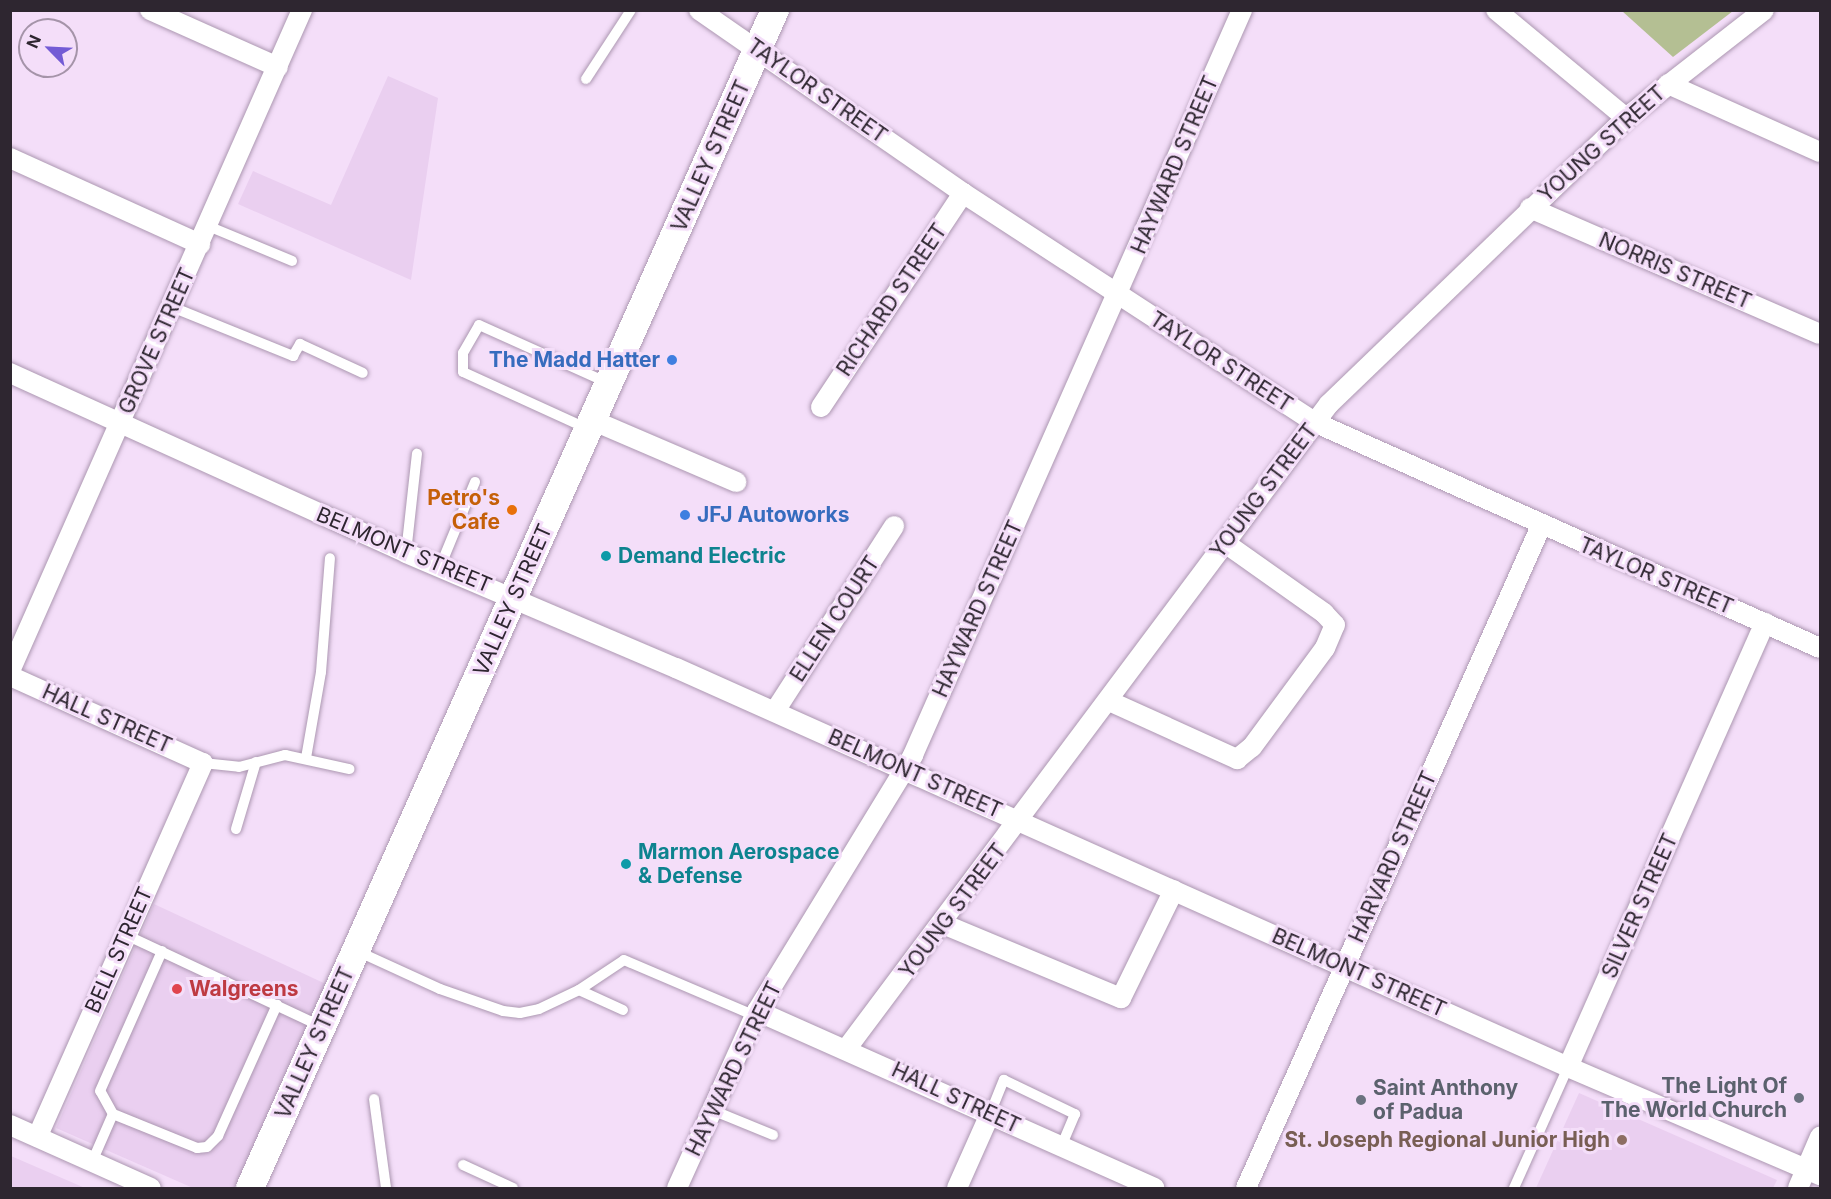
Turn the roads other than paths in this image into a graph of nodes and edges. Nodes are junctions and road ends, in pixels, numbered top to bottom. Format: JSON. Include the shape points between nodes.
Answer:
{"nodes":[{"id":1,"x":150,"y":10,"type":"edge"},
{"id":2,"x":302,"y":10,"type":"edge"},
{"id":3,"x":631,"y":10,"type":"edge"},
{"id":4,"x":699,"y":10,"type":"edge"},
{"id":5,"x":775,"y":10,"type":"edge"},
{"id":6,"x":1242,"y":10,"type":"edge"},
{"id":7,"x":1496,"y":10,"type":"edge"},
{"id":8,"x":1764,"y":10,"type":"edge"},
{"id":9,"x":758,"y":49,"type":"junction"},
{"id":10,"x":278,"y":67,"type":"junction"},
{"id":11,"x":586,"y":79,"type":"dead end"},
{"id":12,"x":1668,"y":84,"type":"junction"},
{"id":13,"x":1626,"y":118,"type":"junction"},
{"id":14,"x":1821,"y":152,"type":"edge"},
{"id":15,"x":10,"y":158,"type":"edge"},
{"id":16,"x":963,"y":193,"type":"junction"},
{"id":17,"x":1530,"y":208,"type":"junction"},
{"id":18,"x":204,"y":235,"type":"junction"},
{"id":19,"x":292,"y":261,"type":"dead end"},
{"id":20,"x":1118,"y":295,"type":"junction"},
{"id":21,"x":172,"y":307,"type":"junction"},
{"id":22,"x":1821,"y":334,"type":"edge"},
{"id":23,"x":10,"y":373,"type":"edge"},
{"id":24,"x":363,"y":373,"type":"dead end"},
{"id":25,"x":610,"y":384,"type":"junction"},
{"id":26,"x":821,"y":407,"type":"dead end"},
{"id":27,"x":1314,"y":422,"type":"junction"},
{"id":28,"x":121,"y":423,"type":"junction"},
{"id":29,"x":591,"y":425,"type":"junction"},
{"id":30,"x":417,"y":454,"type":"dead end"},
{"id":31,"x":475,"y":482,"type":"dead end"},
{"id":32,"x":736,"y":482,"type":"dead end"},
{"id":33,"x":894,"y":526,"type":"dead end"},
{"id":34,"x":1541,"y":526,"type":"junction"},
{"id":35,"x":1225,"y":543,"type":"junction"},
{"id":36,"x":406,"y":554,"type":"junction"},
{"id":37,"x":330,"y":558,"type":"dead end"},
{"id":38,"x":440,"y":567,"type":"junction"},
{"id":39,"x":514,"y":598,"type":"junction"},
{"id":40,"x":1765,"y":623,"type":"junction"},
{"id":41,"x":1821,"y":648,"type":"edge"},
{"id":42,"x":10,"y":671,"type":"edge"},
{"id":43,"x":10,"y":676,"type":"edge"},
{"id":44,"x":1109,"y":701,"type":"junction"},
{"id":45,"x":775,"y":711,"type":"junction"},
{"id":46,"x":306,"y":758,"type":"junction"},
{"id":47,"x":256,"y":762,"type":"junction"},
{"id":48,"x":203,"y":763,"type":"junction"},
{"id":49,"x":349,"y":769,"type":"dead end"},
{"id":50,"x":906,"y":770,"type":"junction"},
{"id":51,"x":1020,"y":821,"type":"junction"},
{"id":52,"x":236,"y":829,"type":"dead end"},
{"id":53,"x":1174,"y":890,"type":"junction"},
{"id":54,"x":944,"y":924,"type":"junction"},
{"id":55,"x":126,"y":934,"type":"junction"},
{"id":56,"x":356,"y":950,"type":"junction"},
{"id":57,"x":162,"y":951,"type":"junction"},
{"id":58,"x":1344,"y":967,"type":"junction"},
{"id":59,"x":579,"y":990,"type":"junction"},
{"id":60,"x":277,"y":1005,"type":"junction"},
{"id":61,"x":623,"y":1010,"type":"dead end"},
{"id":62,"x":756,"y":1013,"type":"junction"},
{"id":63,"x":322,"y":1027,"type":"junction"},
{"id":64,"x":848,"y":1048,"type":"junction"},
{"id":65,"x":1568,"y":1067,"type":"junction"},
{"id":66,"x":374,"y":1099,"type":"dead end"},
{"id":67,"x":712,"y":1110,"type":"junction"},
{"id":68,"x":113,"y":1113,"type":"junction"},
{"id":69,"x":990,"y":1114,"type":"junction"},
{"id":70,"x":10,"y":1125,"type":"edge"},
{"id":71,"x":773,"y":1135,"type":"dead end"},
{"id":72,"x":37,"y":1137,"type":"junction"},
{"id":73,"x":1821,"y":1137,"type":"edge"},
{"id":74,"x":1061,"y":1146,"type":"junction"},
{"id":75,"x":92,"y":1162,"type":"junction"},
{"id":76,"x":463,"y":1165,"type":"dead end"},
{"id":77,"x":1814,"y":1172,"type":"edge"},
{"id":78,"x":151,"y":1188,"type":"edge"},
{"id":79,"x":250,"y":1188,"type":"edge"},
{"id":80,"x":386,"y":1188,"type":"edge"},
{"id":81,"x":513,"y":1188,"type":"edge"},
{"id":82,"x":677,"y":1188,"type":"edge"},
{"id":83,"x":957,"y":1188,"type":"edge"},
{"id":84,"x":1154,"y":1188,"type":"edge"},
{"id":85,"x":1246,"y":1188,"type":"edge"},
{"id":86,"x":1514,"y":1188,"type":"edge"},
{"id":87,"x":1798,"y":1188,"type":"edge"}],
"edges":[{"from":1,"to":10,"type":"street"},
{"from":2,"to":10,"type":"street","name":"GROVE STREET"},
{"from":3,"to":11,"type":"lane"},
{"from":4,"to":9,"type":"street","name":"TAYLOR STREET"},
{"from":5,"to":9,"type":"main road","name":"VALLEY STREET"},
{"from":6,"to":20,"type":"street","name":"HAYWARD STREET"},
{"from":7,"to":13,"type":"street"},
{"from":8,"to":12,"type":"street","name":"YOUNG STREET"},
{"from":9,"to":16,"type":"street","name":"TAYLOR STREET"},
{"from":9,"to":25,"type":"main road","name":"VALLEY STREET"},
{"from":10,"to":18,"type":"street","name":"GROVE STREET"},
{"from":12,"to":13,"type":"street","name":"YOUNG STREET"},
{"from":12,"to":14,"type":"street"},
{"from":13,"to":17,"type":"street","name":"YOUNG STREET"},
{"from":15,"to":18,"type":"street"},
{"from":16,"to":20,"type":"street","name":"TAYLOR STREET"},
{"from":16,"to":26,"type":"street","name":"RICHARD STREET"},
{"from":17,"to":22,"type":"street","name":"NORRIS STREET"},
{"from":17,"to":27,"type":"street","name":"YOUNG STREET"},
{"from":18,"to":19,"type":"lane"},
{"from":18,"to":21,"type":"street","name":"GROVE STREET"},
{"from":20,"to":27,"type":"street","name":"TAYLOR STREET"},
{"from":20,"to":50,"type":"street","name":"HAYWARD STREET"},
{"from":21,"to":24,"type":"lane","via":[[293,356],[300,344]]},
{"from":21,"to":28,"type":"street","name":"GROVE STREET"},
{"from":23,"to":28,"type":"street","name":"BELMONT STREET"},
{"from":25,"to":29,"type":"main road","name":"VALLEY STREET"},
{"from":25,"to":29,"type":"lane","via":[[479,325],[463,353],[463,372]]},
{"from":27,"to":34,"type":"street","name":"TAYLOR STREET"},
{"from":27,"to":35,"type":"street","name":"YOUNG STREET"},
{"from":28,"to":36,"type":"street","name":"BELMONT STREET"},
{"from":28,"to":42,"type":"street","name":"GROVE STREET"},
{"from":29,"to":32,"type":"street"},
{"from":29,"to":39,"type":"main road","name":"VALLEY STREET"},
{"from":30,"to":36,"type":"lane"},
{"from":31,"to":38,"type":"lane"},
{"from":33,"to":45,"type":"street","name":"ELLEN COURT"},
{"from":34,"to":40,"type":"street","name":"TAYLOR STREET"},
{"from":34,"to":58,"type":"street","name":"HARVARD STREET"},
{"from":35,"to":44,"type":"street","name":"YOUNG STREET"},
{"from":35,"to":44,"type":"street","via":[[1324,613],[1335,625],[1325,648],[1252,747],[1237,759]]},
{"from":36,"to":38,"type":"street","name":"BELMONT STREET"},
{"from":37,"to":46,"type":"lane","via":[[321,672]]},
{"from":38,"to":39,"type":"street","name":"BELMONT STREET"},
{"from":39,"to":45,"type":"street","name":"BELMONT STREET"},
{"from":39,"to":56,"type":"main road","name":"VALLEY STREET"},
{"from":40,"to":41,"type":"street","name":"TAYLOR STREET"},
{"from":40,"to":65,"type":"street","name":"SILVER STREET"},
{"from":43,"to":48,"type":"street","name":"HALL STREET"},
{"from":44,"to":51,"type":"street","name":"YOUNG STREET"},
{"from":45,"to":50,"type":"street","name":"BELMONT STREET"},
{"from":46,"to":47,"type":"lane","via":[[285,754]]},
{"from":46,"to":49,"type":"lane"},
{"from":47,"to":48,"type":"lane","via":[[224,767]]},
{"from":47,"to":52,"type":"lane"},
{"from":48,"to":55,"type":"street","name":"BELL STREET"},
{"from":50,"to":51,"type":"street","name":"BELMONT STREET"},
{"from":50,"to":62,"type":"street","name":"HAYWARD STREET"},
{"from":51,"to":53,"type":"street","name":"BELMONT STREET"},
{"from":51,"to":54,"type":"street","name":"YOUNG STREET"},
{"from":53,"to":54,"type":"street","via":[[1121,998]]},
{"from":53,"to":58,"type":"street","name":"BELMONT STREET"},
{"from":54,"to":64,"type":"street","name":"YOUNG STREET"},
{"from":55,"to":57,"type":"lane"},
{"from":55,"to":72,"type":"street","name":"BELL STREET"},
{"from":56,"to":59,"type":"lane","via":[[440,989],[503,1011],[538,1009]]},
{"from":56,"to":63,"type":"main road","name":"VALLEY STREET"},
{"from":57,"to":60,"type":"lane"},
{"from":57,"to":68,"type":"lane","via":[[100,1091]]},
{"from":58,"to":65,"type":"street","name":"BELMONT STREET"},
{"from":58,"to":85,"type":"street","name":"HARVARD STREET"},
{"from":59,"to":61,"type":"lane"},
{"from":59,"to":62,"type":"lane","via":[[624,960]]},
{"from":60,"to":63,"type":"lane"},
{"from":60,"to":68,"type":"lane","via":[[218,1136],[207,1147],[197,1148]]},
{"from":62,"to":64,"type":"street","name":"HALL STREET"},
{"from":62,"to":67,"type":"street","name":"HAYWARD STREET"},
{"from":63,"to":79,"type":"main road","name":"VALLEY STREET"},
{"from":64,"to":69,"type":"street","name":"HALL STREET"},
{"from":65,"to":77,"type":"street","name":"BELMONT STREET"},
{"from":65,"to":86,"type":"lane","name":"SILVER STREET"},
{"from":66,"to":80,"type":"lane"},
{"from":67,"to":71,"type":"lane"},
{"from":67,"to":82,"type":"street","name":"HAYWARD STREET"},
{"from":68,"to":75,"type":"lane"},
{"from":69,"to":74,"type":"street","name":"HALL STREET"},
{"from":69,"to":74,"type":"lane","via":[[1004,1080],[1076,1114]]},
{"from":69,"to":83,"type":"street"},
{"from":70,"to":72,"type":"street"},
{"from":72,"to":75,"type":"street"},
{"from":73,"to":77,"type":"street"},
{"from":74,"to":84,"type":"street","name":"HALL STREET"},
{"from":75,"to":78,"type":"street"},
{"from":76,"to":81,"type":"lane"},
{"from":77,"to":87,"type":"street"}]}
